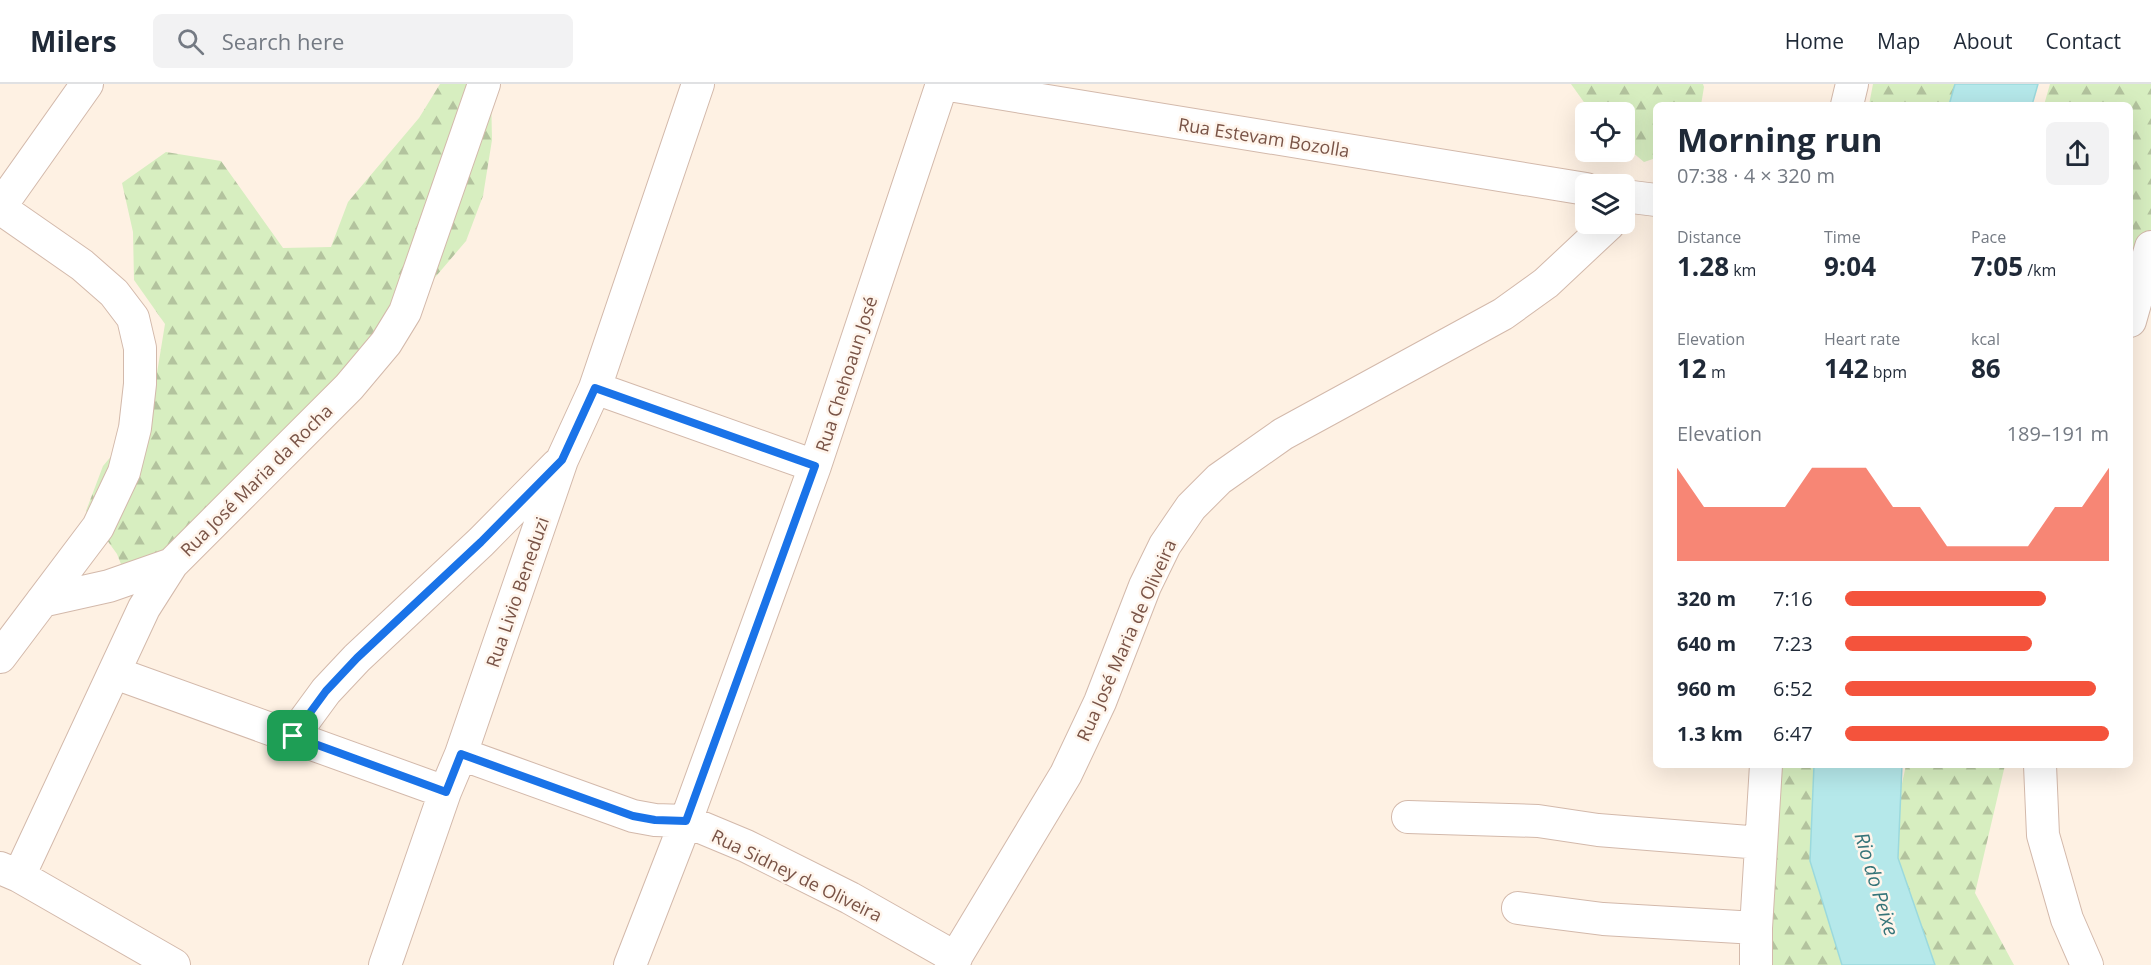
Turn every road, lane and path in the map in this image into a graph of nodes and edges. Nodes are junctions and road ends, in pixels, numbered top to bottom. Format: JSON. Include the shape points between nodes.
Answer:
{"nodes":[{"id":1,"x":87,"y":84,"type":"edge"},
{"id":2,"x":484,"y":84,"type":"edge"},
{"id":3,"x":698,"y":84,"type":"edge"},
{"id":4,"x":943,"y":84,"type":"edge"},
{"id":5,"x":1852,"y":84,"type":"edge"},
{"id":6,"x":1848,"y":102,"type":"edge"},
{"id":7,"x":1575,"y":187,"type":"edge"},
{"id":8,"x":0,"y":207,"type":"edge"},
{"id":9,"x":1599,"y":234,"type":"edge"},
{"id":10,"x":2151,"y":247,"type":"edge"},
{"id":11,"x":2133,"y":310,"type":"edge"},
{"id":12,"x":595,"y":388,"type":"junction"},
{"id":13,"x":562,"y":460,"type":"junction"},
{"id":14,"x":815,"y":466,"type":"junction"},
{"id":15,"x":172,"y":564,"type":"junction"},
{"id":16,"x":42,"y":601,"type":"junction"},
{"id":17,"x":0,"y":657,"type":"edge"},
{"id":18,"x":115,"y":673,"type":"junction"},
{"id":19,"x":293,"y":736,"type":"junction"},
{"id":20,"x":461,"y":754,"type":"junction"},
{"id":21,"x":1766,"y":768,"type":"edge"},
{"id":22,"x":2040,"y":768,"type":"edge"},
{"id":23,"x":446,"y":792,"type":"junction"},
{"id":24,"x":1408,"y":817,"type":"dead end"},
{"id":25,"x":686,"y":821,"type":"junction"},
{"id":26,"x":1761,"y":843,"type":"junction"},
{"id":27,"x":10,"y":872,"type":"edge"},
{"id":28,"x":1518,"y":908,"type":"dead end"},
{"id":29,"x":1756,"y":928,"type":"junction"},
{"id":30,"x":953,"y":961,"type":"edge"},
{"id":31,"x":174,"y":965,"type":"edge"},
{"id":32,"x":385,"y":965,"type":"edge"},
{"id":33,"x":630,"y":965,"type":"edge"},
{"id":34,"x":1756,"y":965,"type":"edge"},
{"id":35,"x":2087,"y":965,"type":"edge"}],
"edges":[{"from":1,"to":8,"type":"street"},
{"from":2,"to":15,"type":"street","name":"Rua José Maria da Rocha","via":[[413,292],[386,343],[349,387]]},
{"from":3,"to":12,"type":"street","name":"Rua Livio Beneduzi"},
{"from":4,"to":7,"type":"street","name":"Rua Estevam Bozolla"},
{"from":4,"to":14,"type":"street","name":"Rua Chehoaun José"},
{"from":5,"to":6,"type":"street"},
{"from":8,"to":16,"type":"street","via":[[82,265],[114,293],[133,318],[141,348],[135,428],[124,472],[98,527]]},
{"from":9,"to":30,"type":"street","name":"Rua José Maria de Oliveira","via":[[1546,283],[1503,314],[1283,434],[1219,479],[1191,507],[1165,545],[1145,586],[1100,702],[1066,774]]},
{"from":10,"to":11,"type":"street"},
{"from":12,"to":13,"type":"street","name":"Rua Livio Beneduzi"},
{"from":12,"to":14,"type":"street"},
{"from":13,"to":19,"type":"street","via":[[357,658],[326,691]]},
{"from":13,"to":20,"type":"street","name":"Rua Livio Beneduzi"},
{"from":14,"to":25,"type":"street","name":"Rua Chehoaun José"},
{"from":15,"to":16,"type":"street","via":[[109,586]]},
{"from":15,"to":18,"type":"street","name":"Rua José Maria da Rocha","via":[[144,608]]},
{"from":16,"to":17,"type":"street"},
{"from":18,"to":19,"type":"street"},
{"from":18,"to":27,"type":"street","name":"Rua José Maria da Rocha"},
{"from":19,"to":23,"type":"street"},
{"from":20,"to":23,"type":"street","name":"Rua Livio Beneduzi"},
{"from":20,"to":25,"type":"street","name":"Rua Sidney de Oliveira","via":[[633,816]]},
{"from":21,"to":26,"type":"street"},
{"from":22,"to":35,"type":"street","via":[[2043,835],[2067,919]]},
{"from":23,"to":32,"type":"street","name":"Rua Livio Beneduzi"},
{"from":24,"to":26,"type":"street","via":[[1538,821],[1598,830]]},
{"from":25,"to":30,"type":"street","name":"Rua Sidney de Oliveira","via":[[850,898]]},
{"from":25,"to":33,"type":"street","name":"Rua Chehoaun José"},
{"from":26,"to":29,"type":"street"},
{"from":27,"to":31,"type":"street"},
{"from":28,"to":29,"type":"street","via":[[1603,919]]},
{"from":29,"to":34,"type":"street"}]}
